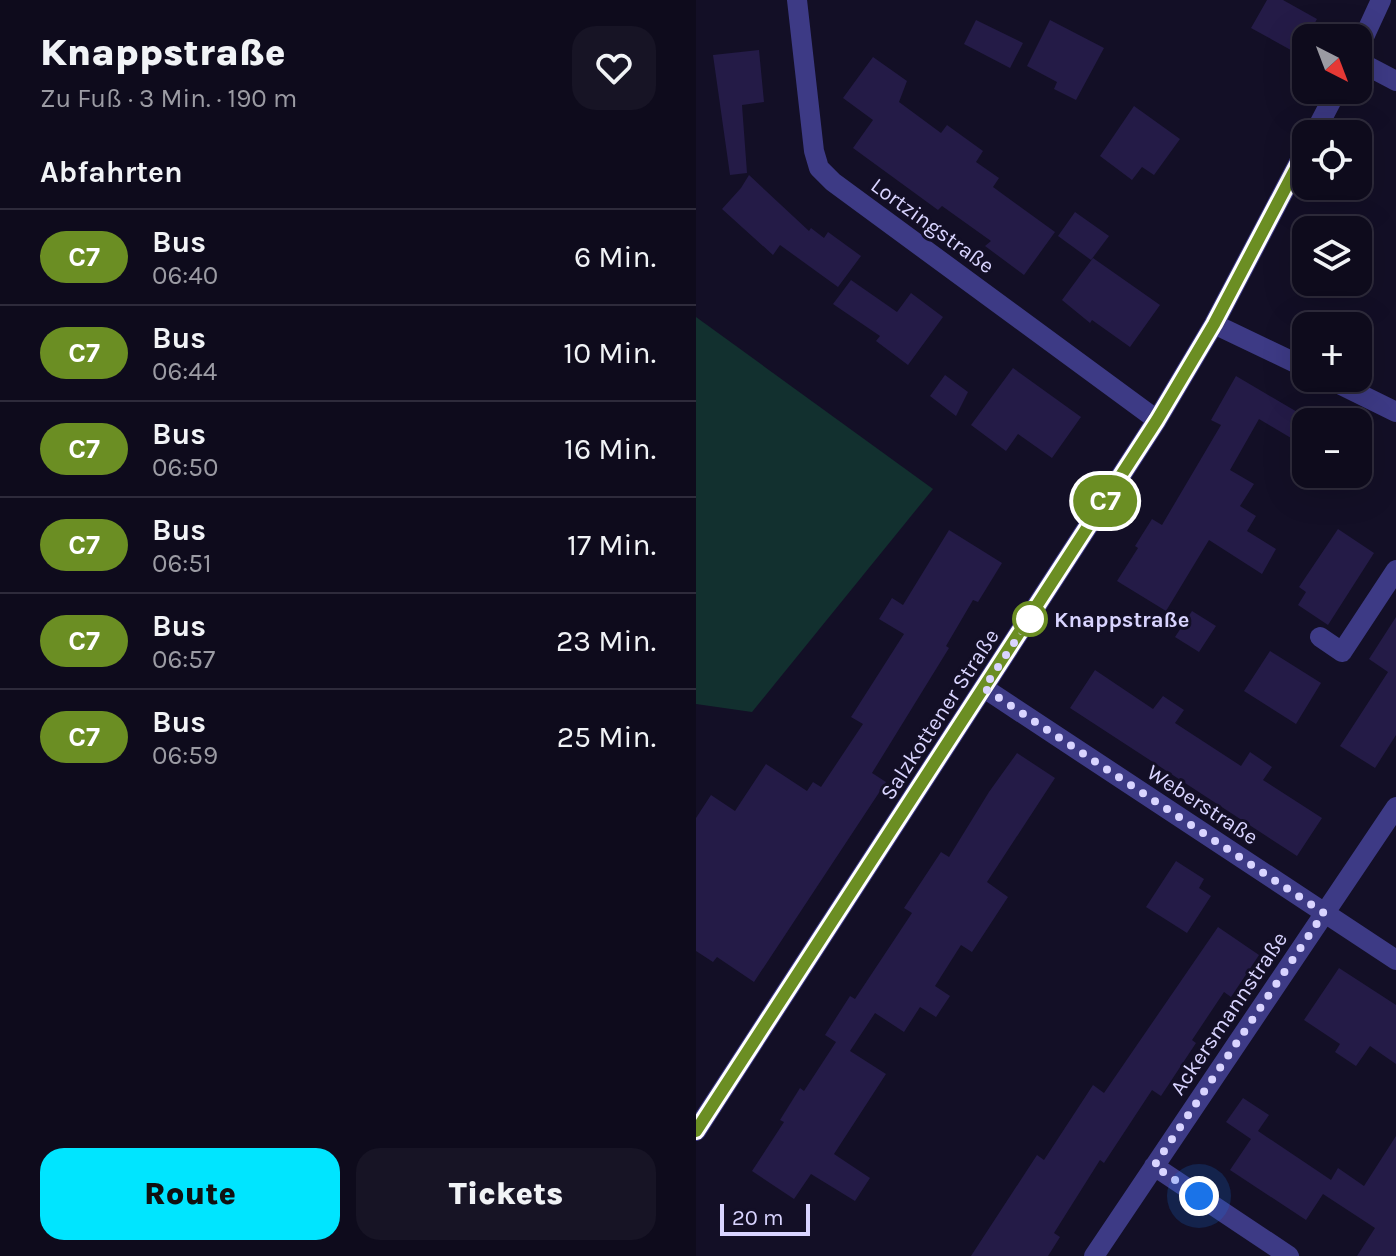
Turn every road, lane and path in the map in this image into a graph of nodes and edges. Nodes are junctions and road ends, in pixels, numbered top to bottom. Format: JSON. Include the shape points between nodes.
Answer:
{"nodes":[{"id":1,"x":797,"y":0,"type":"edge"},
{"id":2,"x":1381,"y":0,"type":"edge"},
{"id":3,"x":1370,"y":24,"type":"edge"},
{"id":4,"x":1372,"y":68,"type":"edge"},
{"id":5,"x":1396,"y":81,"type":"edge"},
{"id":6,"x":1292,"y":176,"type":"edge"},
{"id":7,"x":1214,"y":324,"type":"junction"},
{"id":8,"x":1292,"y":361,"type":"edge"},
{"id":9,"x":1355,"y":392,"type":"edge"},
{"id":10,"x":1396,"y":412,"type":"edge"},
{"id":11,"x":1157,"y":420,"type":"junction"},
{"id":12,"x":1396,"y":570,"type":"edge"},
{"id":13,"x":1320,"y":637,"type":"dead end"},
{"id":14,"x":984,"y":688,"type":"junction"},
{"id":15,"x":1396,"y":807,"type":"edge"},
{"id":16,"x":1324,"y":913,"type":"junction"},
{"id":17,"x":1396,"y":960,"type":"edge"},
{"id":18,"x":696,"y":1131,"type":"edge"},
{"id":19,"x":1154,"y":1166,"type":"junction"},
{"id":20,"x":1094,"y":1256,"type":"edge"},
{"id":21,"x":1289,"y":1256,"type":"edge"}],
"edges":[{"from":1,"to":11,"type":"street","name":"Lortzingstraße","via":[[819,168]]},
{"from":2,"to":3,"type":"street"},
{"from":4,"to":5,"type":"street"},
{"from":6,"to":7,"type":"street","name":"Salzkottener Straße"},
{"from":7,"to":8,"type":"street"},
{"from":7,"to":11,"type":"street","name":"Salzkottener Straße"},
{"from":9,"to":10,"type":"street"},
{"from":11,"to":14,"type":"street","name":"Salzkottener Straße"},
{"from":12,"to":13,"type":"street","via":[[1342,652]]},
{"from":14,"to":16,"type":"street","name":"Weberstraße"},
{"from":14,"to":18,"type":"street","name":"Salzkottener Straße"},
{"from":15,"to":16,"type":"street","name":"Ackersmannstraße"},
{"from":16,"to":17,"type":"street","name":"Weberstraße"},
{"from":16,"to":19,"type":"street","name":"Ackersmannstraße"},
{"from":19,"to":20,"type":"street","name":"Ackersmannstraße"},
{"from":19,"to":21,"type":"street"}]}
